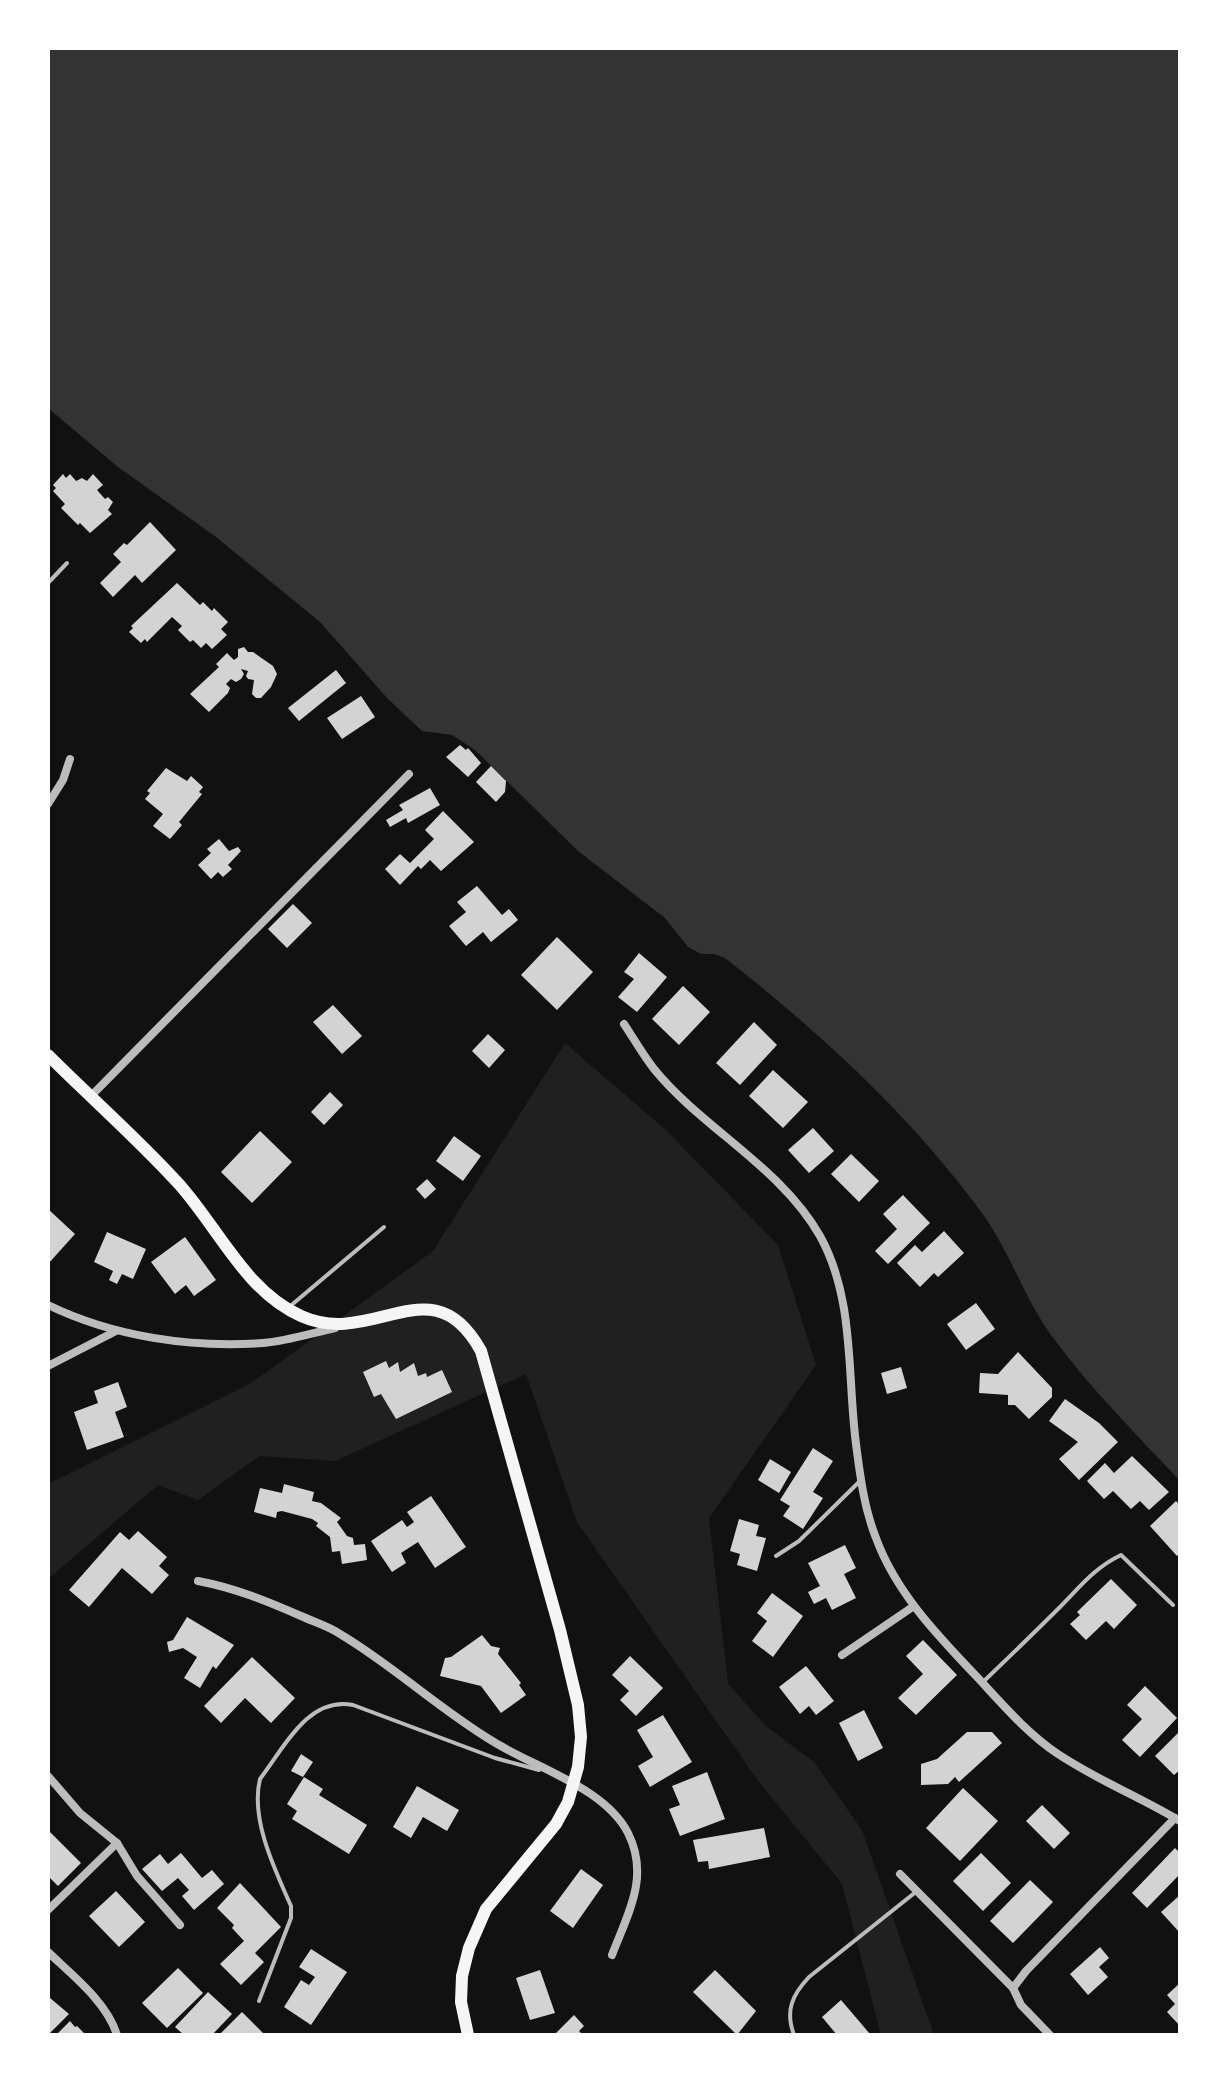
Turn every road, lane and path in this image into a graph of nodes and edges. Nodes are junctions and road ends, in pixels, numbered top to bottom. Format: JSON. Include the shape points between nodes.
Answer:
{"nodes":[{"id":1,"x":67,"y":563,"type":"dead end"},
{"id":2,"x":48,"y":583,"type":"edge"},
{"id":3,"x":70,"y":759,"type":"dead end"},
{"id":4,"x":409,"y":774,"type":"dead end"},
{"id":5,"x":48,"y":804,"type":"edge"},
{"id":6,"x":624,"y":1024,"type":"dead end"},
{"id":7,"x":48,"y":1055,"type":"edge"},
{"id":8,"x":90,"y":1097,"type":"junction"},
{"id":9,"x":384,"y":1227,"type":"dead end"},
{"id":10,"x":48,"y":1305,"type":"edge"},
{"id":11,"x":287,"y":1309,"type":"junction"},
{"id":12,"x":344,"y":1326,"type":"junction"},
{"id":13,"x":116,"y":1331,"type":"junction"},
{"id":14,"x":48,"y":1366,"type":"edge"},
{"id":15,"x":861,"y":1480,"type":"junction"},
{"id":16,"x":776,"y":1556,"type":"dead end"},
{"id":17,"x":198,"y":1581,"type":"dead end"},
{"id":18,"x":1173,"y":1605,"type":"dead end"},
{"id":19,"x":914,"y":1606,"type":"junction"},
{"id":20,"x":842,"y":1655,"type":"dead end"},
{"id":21,"x":982,"y":1683,"type":"junction"},
{"id":22,"x":549,"y":1772,"type":"junction"},
{"id":23,"x":48,"y":1776,"type":"edge"},
{"id":24,"x":574,"y":1784,"type":"junction"},
{"id":25,"x":1178,"y":1819,"type":"edge"},
{"id":26,"x":117,"y":1843,"type":"junction"},
{"id":27,"x":900,"y":1874,"type":"dead end"},
{"id":28,"x":917,"y":1891,"type":"junction"},
{"id":29,"x":48,"y":1910,"type":"edge"},
{"id":30,"x":180,"y":1925,"type":"dead end"},
{"id":31,"x":48,"y":1952,"type":"edge"},
{"id":32,"x":612,"y":1955,"type":"dead end"},
{"id":33,"x":1013,"y":1988,"type":"junction"},
{"id":34,"x":259,"y":2001,"type":"dead end"},
{"id":35,"x":117,"y":2034,"type":"edge"},
{"id":36,"x":468,"y":2035,"type":"edge"},
{"id":37,"x":794,"y":2035,"type":"edge"},
{"id":38,"x":1050,"y":2035,"type":"edge"}],
"edges":[{"from":1,"to":2,"type":"lane"},
{"from":3,"to":5,"type":"street"},
{"from":4,"to":8,"type":"street"},
{"from":6,"to":15,"type":"street","via":[[656,1071],[781,1187],[819,1236],[843,1297]]},
{"from":7,"to":8,"type":"main road"},
{"from":8,"to":11,"type":"main road","via":[[156,1159],[252,1278]]},
{"from":9,"to":11,"type":"lane"},
{"from":10,"to":13,"type":"street"},
{"from":11,"to":12,"type":"main road","via":[[325,1325]]},
{"from":12,"to":13,"type":"street","via":[[267,1343],[236,1344]]},
{"from":12,"to":24,"type":"main road","via":[[434,1310],[461,1322],[481,1351],[578,1705],[581,1737]]},
{"from":13,"to":14,"type":"street"},
{"from":15,"to":16,"type":"lane","via":[[799,1541]]},
{"from":15,"to":19,"type":"street","via":[[875,1537]]},
{"from":17,"to":22,"type":"street","via":[[247,1592],[339,1633],[493,1742]]},
{"from":18,"to":21,"type":"lane","via":[[1121,1555],[1082,1582]]},
{"from":19,"to":20,"type":"street"},
{"from":19,"to":21,"type":"street"},
{"from":21,"to":25,"type":"street","via":[[1055,1752]]},
{"from":22,"to":24,"type":"street"},
{"from":22,"to":34,"type":"lane","via":[[495,1758],[353,1705],[340,1703],[313,1712],[259,1784],[262,1827],[291,1906]]},
{"from":23,"to":26,"type":"street","via":[[80,1813]]},
{"from":24,"to":32,"type":"street","via":[[614,1813],[636,1850],[638,1883]]},
{"from":24,"to":36,"type":"main road","via":[[556,1824],[486,1909],[469,1948],[461,2002]]},
{"from":25,"to":33,"type":"street"},
{"from":26,"to":29,"type":"street"},
{"from":26,"to":30,"type":"street","via":[[137,1876]]},
{"from":27,"to":28,"type":"street"},
{"from":28,"to":33,"type":"street"},
{"from":28,"to":37,"type":"lane","via":[[796,1992],[790,2014]]},
{"from":31,"to":35,"type":"street","via":[[97,2002]]},
{"from":33,"to":38,"type":"street","via":[[1021,2005]]}]}
